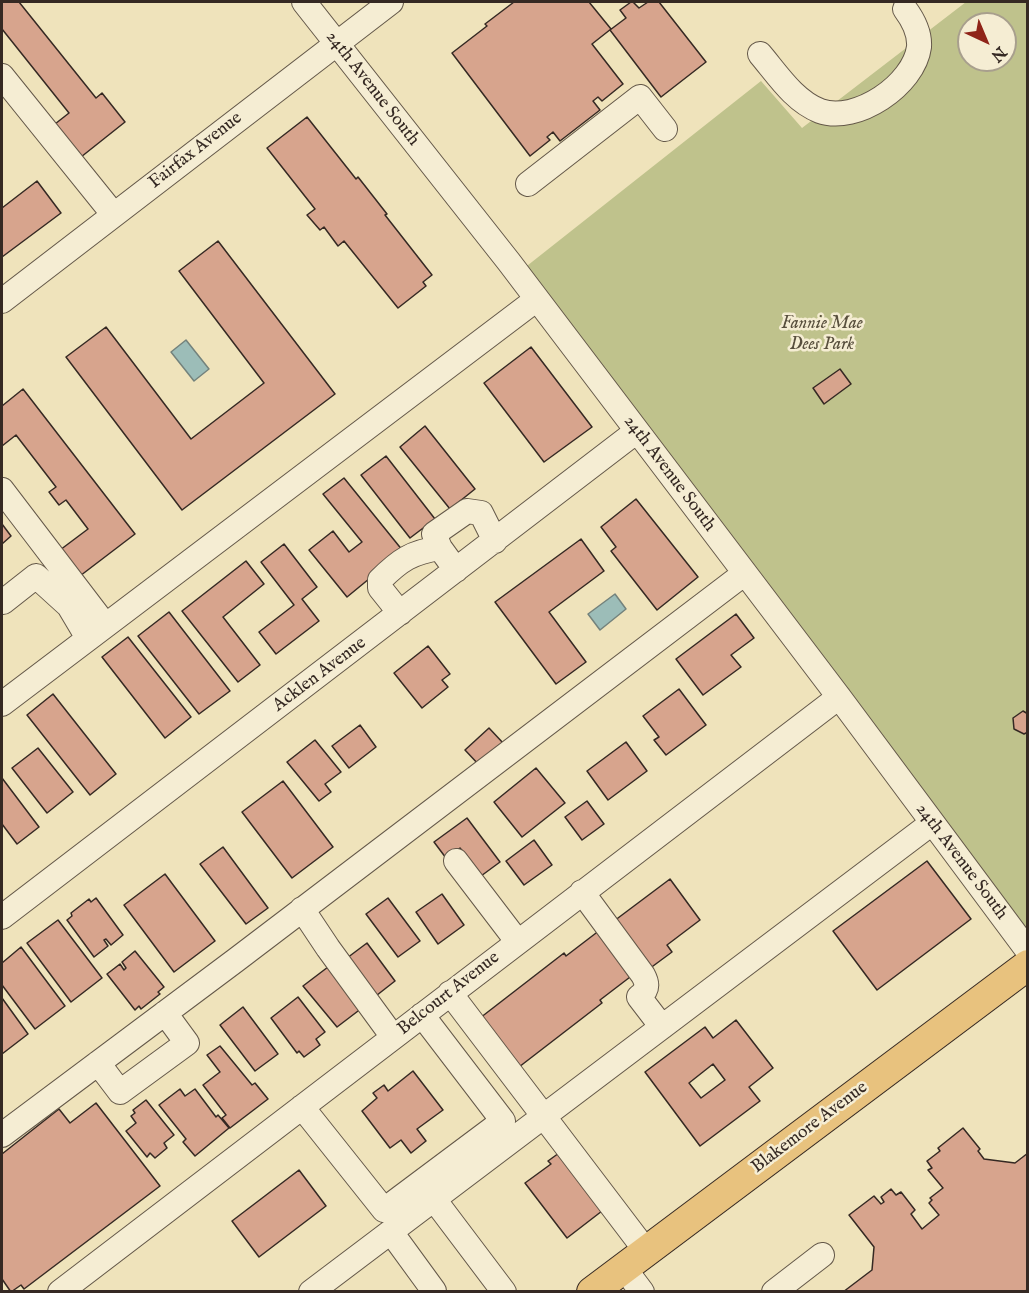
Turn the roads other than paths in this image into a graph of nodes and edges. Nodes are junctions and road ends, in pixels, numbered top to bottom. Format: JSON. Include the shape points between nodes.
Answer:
{"nodes":[{"id":1,"x":304,"y":2,"type":"edge"},
{"id":2,"x":391,"y":2,"type":"edge"},
{"id":3,"x":905,"y":9,"type":"dead end"},
{"id":4,"x":336,"y":44,"type":"junction"},
{"id":5,"x":760,"y":54,"type":"dead end"},
{"id":6,"x":2,"y":76,"type":"edge"},
{"id":7,"x":665,"y":129,"type":"dead end"},
{"id":8,"x":528,"y":184,"type":"dead end"},
{"id":9,"x":114,"y":215,"type":"junction"},
{"id":10,"x":537,"y":299,"type":"junction"},
{"id":11,"x":2,"y":302,"type":"edge"},
{"id":12,"x":637,"y":431,"type":"junction"},
{"id":13,"x":2,"y":490,"type":"edge"},
{"id":14,"x":495,"y":541,"type":"junction"},
{"id":15,"x":440,"y":548,"type":"junction"},
{"id":16,"x":456,"y":570,"type":"junction"},
{"id":17,"x":745,"y":573,"type":"junction"},
{"id":18,"x":3,"y":602,"type":"edge"},
{"id":19,"x":400,"y":613,"type":"junction"},
{"id":20,"x":97,"y":632,"type":"junction"},
{"id":21,"x":839,"y":697,"type":"junction"},
{"id":22,"x":2,"y":704,"type":"edge"},
{"id":23,"x":932,"y":823,"type":"junction"},
{"id":24,"x":456,"y":861,"type":"dead end"},
{"id":25,"x":582,"y":892,"type":"junction"},
{"id":26,"x":302,"y":909,"type":"junction"},
{"id":27,"x":2,"y":916,"type":"edge"},
{"id":28,"x":517,"y":941,"type":"junction"},
{"id":29,"x":1028,"y":951,"type":"edge"},
{"id":30,"x":1028,"y":966,"type":"edge"},
{"id":31,"x":450,"y":993,"type":"junction"},
{"id":32,"x":165,"y":1013,"type":"junction"},
{"id":33,"x":422,"y":1015,"type":"junction"},
{"id":34,"x":662,"y":1027,"type":"junction"},
{"id":35,"x":393,"y":1037,"type":"junction"},
{"id":36,"x":98,"y":1063,"type":"junction"},
{"id":37,"x":302,"y":1107,"type":"junction"},
{"id":38,"x":544,"y":1116,"type":"junction"},
{"id":39,"x":2,"y":1135,"type":"edge"},
{"id":40,"x":427,"y":1191,"type":"junction"},
{"id":41,"x":390,"y":1223,"type":"junction"},
{"id":42,"x":822,"y":1255,"type":"dead end"},
{"id":43,"x":635,"y":1259,"type":"junction"},
{"id":44,"x":434,"y":1291,"type":"edge"},
{"id":45,"x":60,"y":1292,"type":"edge"},
{"id":46,"x":311,"y":1292,"type":"edge"},
{"id":47,"x":504,"y":1292,"type":"edge"},
{"id":48,"x":592,"y":1292,"type":"edge"},
{"id":49,"x":642,"y":1292,"type":"edge"},
{"id":50,"x":774,"y":1292,"type":"edge"}],
"edges":[{"from":1,"to":4,"type":"street","name":"24th Avenue South"},
{"from":2,"to":4,"type":"street","name":"Fairfax Avenue"},
{"from":3,"to":5,"type":"street","via":[[916,28],[918,51],[907,74],[886,94],[859,110],[818,110],[795,95]]},
{"from":4,"to":9,"type":"street","name":"Fairfax Avenue"},
{"from":4,"to":10,"type":"street","name":"24th Avenue South"},
{"from":6,"to":9,"type":"street"},
{"from":7,"to":8,"type":"street","via":[[640,97]]},
{"from":9,"to":11,"type":"street","name":"Fairfax Avenue"},
{"from":10,"to":12,"type":"street","name":"24th Avenue South"},
{"from":10,"to":20,"type":"street"},
{"from":12,"to":14,"type":"street","name":"Acklen Avenue"},
{"from":12,"to":17,"type":"street","name":"24th Avenue South"},
{"from":13,"to":20,"type":"street"},
{"from":14,"to":15,"type":"street","via":[[481,513],[466,511],[435,534]]},
{"from":14,"to":16,"type":"street","name":"Acklen Avenue"},
{"from":15,"to":16,"type":"street"},
{"from":15,"to":19,"type":"street","via":[[418,551],[393,566],[380,580],[380,588]]},
{"from":16,"to":19,"type":"street","name":"Acklen Avenue"},
{"from":17,"to":21,"type":"street","name":"24th Avenue South"},
{"from":17,"to":26,"type":"street"},
{"from":18,"to":20,"type":"street","via":[[36,576]]},
{"from":19,"to":27,"type":"street","name":"Acklen Avenue"},
{"from":20,"to":22,"type":"street"},
{"from":21,"to":23,"type":"street","name":"24th Avenue South"},
{"from":21,"to":25,"type":"street","name":"Belcourt Avenue"},
{"from":23,"to":29,"type":"street","name":"24th Avenue South"},
{"from":23,"to":34,"type":"street"},
{"from":24,"to":28,"type":"street"},
{"from":25,"to":28,"type":"street","name":"Belcourt Avenue"},
{"from":25,"to":34,"type":"street","via":[[643,975],[647,987],[639,997]]},
{"from":26,"to":32,"type":"street"},
{"from":26,"to":35,"type":"street"},
{"from":28,"to":31,"type":"street","name":"Belcourt Avenue"},
{"from":30,"to":43,"type":"main road","name":"Blakemore Avenue"},
{"from":31,"to":33,"type":"street","name":"Belcourt Avenue"},
{"from":31,"to":38,"type":"street"},
{"from":32,"to":36,"type":"street"},
{"from":32,"to":36,"type":"street","via":[[187,1043],[120,1092]]},
{"from":33,"to":35,"type":"street","name":"Belcourt Avenue"},
{"from":33,"to":40,"type":"street","via":[[503,1121]]},
{"from":34,"to":38,"type":"street"},
{"from":35,"to":37,"type":"street","name":"Belcourt Avenue"},
{"from":36,"to":39,"type":"street"},
{"from":37,"to":41,"type":"street"},
{"from":37,"to":45,"type":"street","name":"Belcourt Avenue"},
{"from":38,"to":40,"type":"street"},
{"from":38,"to":43,"type":"street"},
{"from":40,"to":41,"type":"street"},
{"from":40,"to":47,"type":"street"},
{"from":41,"to":44,"type":"street"},
{"from":41,"to":46,"type":"street"},
{"from":42,"to":50,"type":"street"},
{"from":43,"to":48,"type":"main road","name":"Blakemore Avenue"},
{"from":43,"to":49,"type":"street"}]}
